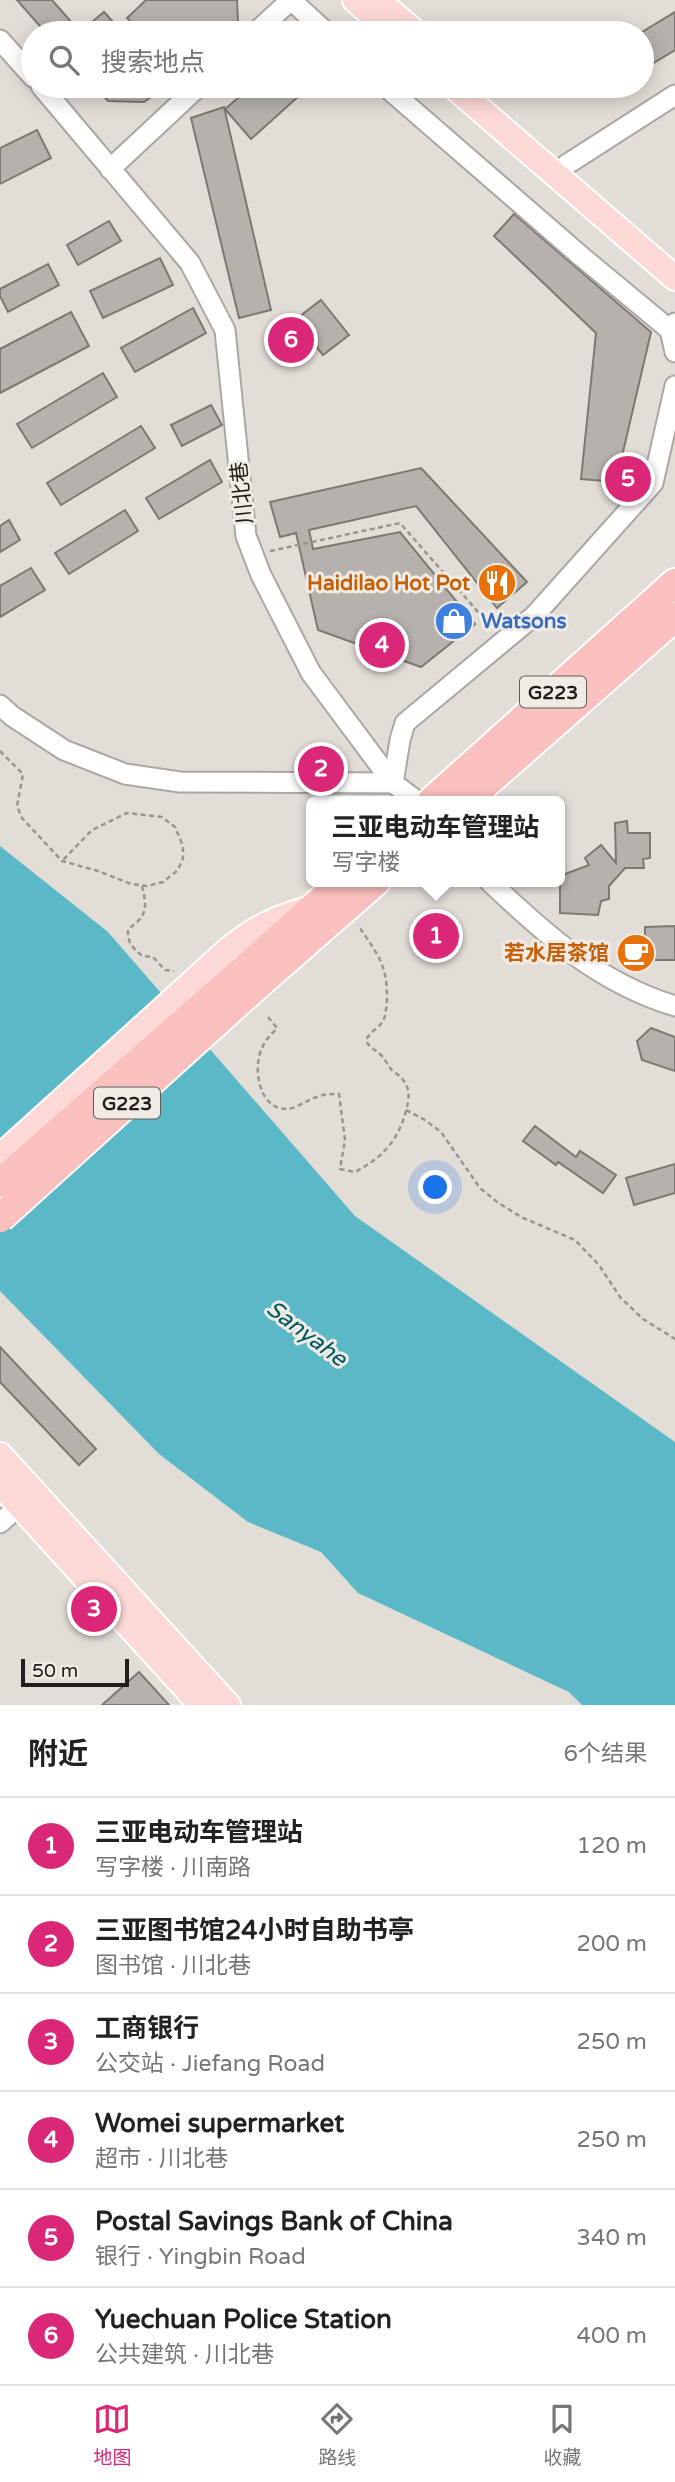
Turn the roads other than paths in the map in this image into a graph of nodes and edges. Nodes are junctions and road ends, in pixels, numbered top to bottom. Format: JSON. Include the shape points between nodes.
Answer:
{"nodes":[{"id":1,"x":291,"y":0,"type":"edge"},
{"id":2,"x":355,"y":0,"type":"edge"},
{"id":3,"x":377,"y":0,"type":"edge"},
{"id":4,"x":268,"y":21,"type":"edge"},
{"id":5,"x":314,"y":21,"type":"edge"},
{"id":6,"x":379,"y":21,"type":"edge"},
{"id":7,"x":402,"y":21,"type":"edge"},
{"id":8,"x":0,"y":40,"type":"edge"},
{"id":9,"x":21,"y":64,"type":"edge"},
{"id":10,"x":675,"y":95,"type":"edge"},
{"id":11,"x":51,"y":98,"type":"edge"},
{"id":12,"x":186,"y":98,"type":"edge"},
{"id":13,"x":399,"y":98,"type":"edge"},
{"id":14,"x":467,"y":98,"type":"edge"},
{"id":15,"x":490,"y":98,"type":"edge"},
{"id":16,"x":566,"y":165,"type":"junction"},
{"id":17,"x":110,"y":169,"type":"junction"},
{"id":18,"x":675,"y":257,"type":"edge"},
{"id":19,"x":675,"y":278,"type":"edge"},
{"id":20,"x":673,"y":326,"type":"edge"},
{"id":21,"x":675,"y":352,"type":"edge"},
{"id":22,"x":675,"y":386,"type":"edge"},
{"id":23,"x":675,"y":583,"type":"edge"},
{"id":24,"x":675,"y":617,"type":"edge"},
{"id":25,"x":0,"y":705,"type":"edge"},
{"id":26,"x":393,"y":783,"type":"junction"},
{"id":27,"x":410,"y":796,"type":"edge"},
{"id":28,"x":438,"y":796,"type":"edge"},
{"id":29,"x":472,"y":796,"type":"edge"},
{"id":30,"x":363,"y":887,"type":"edge"},
{"id":31,"x":495,"y":887,"type":"edge"},
{"id":32,"x":344,"y":895,"type":"edge"},
{"id":33,"x":241,"y":971,"type":"junction"},
{"id":34,"x":675,"y":1006,"type":"edge"},
{"id":35,"x":0,"y":1157,"type":"edge"},
{"id":36,"x":0,"y":1183,"type":"edge"},
{"id":37,"x":0,"y":1218,"type":"edge"},
{"id":38,"x":0,"y":1455,"type":"edge"},
{"id":39,"x":0,"y":1484,"type":"edge"},
{"id":40,"x":19,"y":1506,"type":"junction"},
{"id":41,"x":0,"y":1523,"type":"edge"},
{"id":42,"x":201,"y":1705,"type":"edge"},
{"id":43,"x":228,"y":1705,"type":"edge"}],
"edges":[{"from":1,"to":4,"type":"street"},
{"from":1,"to":5,"type":"street"},
{"from":2,"to":6,"type":"main road"},
{"from":3,"to":7,"type":"main road"},
{"from":8,"to":9,"type":"street"},
{"from":10,"to":16,"type":"street"},
{"from":11,"to":17,"type":"street","name":"川北巷"},
{"from":12,"to":17,"type":"street"},
{"from":13,"to":20,"type":"street","via":[[582,257]]},
{"from":14,"to":19,"type":"main road"},
{"from":15,"to":16,"type":"main road"},
{"from":16,"to":18,"type":"main road"},
{"from":17,"to":26,"type":"street","name":"川北巷","via":[[190,263],[225,330],[246,536],[253,555],[311,673]]},
{"from":20,"to":21,"type":"street"},
{"from":22,"to":26,"type":"street","via":[[653,483],[535,615],[405,723]]},
{"from":23,"to":28,"type":"highway","number":"G223"},
{"from":24,"to":29,"type":"highway","number":"G223"},
{"from":25,"to":26,"type":"street","via":[[64,750],[125,774],[180,782]]},
{"from":26,"to":27,"type":"street","name":"川北巷"},
{"from":30,"to":32,"type":"highway","number":"G223"},
{"from":31,"to":34,"type":"street","via":[[544,933],[602,974]]},
{"from":32,"to":33,"type":"highway","number":"G223"},
{"from":32,"to":33,"type":"highway","number":"G223","via":[[314,906]]},
{"from":33,"to":35,"type":"main road","bridge":true},
{"from":33,"to":36,"type":"highway","number":"G223","bridge":true},
{"from":33,"to":37,"type":"highway","number":"G223","bridge":true},
{"from":38,"to":43,"type":"main road"},
{"from":39,"to":40,"type":"main road"},
{"from":40,"to":41,"type":"street"},
{"from":40,"to":42,"type":"main road"}]}
